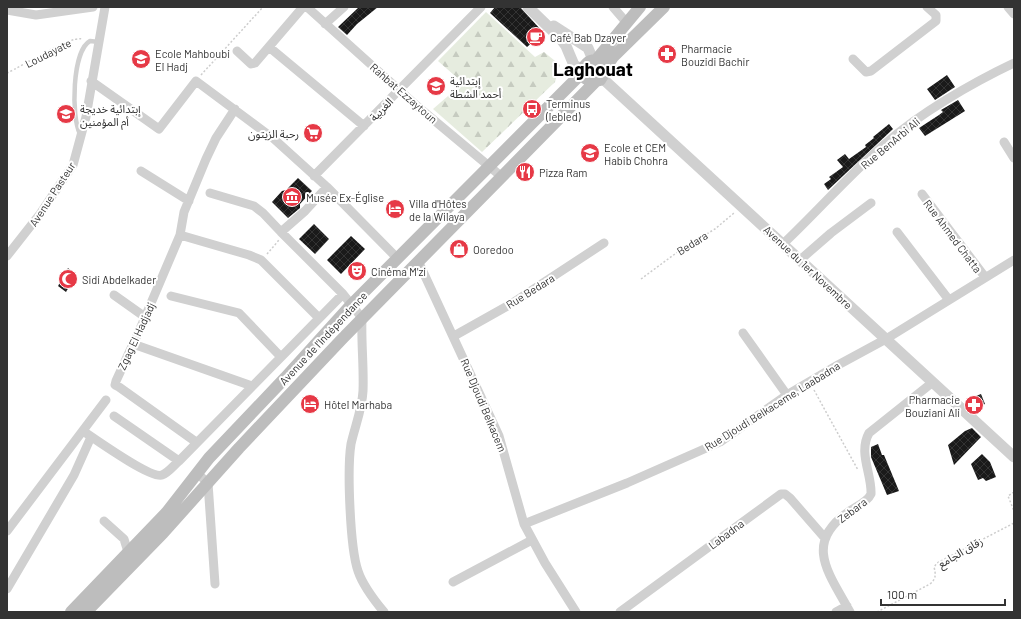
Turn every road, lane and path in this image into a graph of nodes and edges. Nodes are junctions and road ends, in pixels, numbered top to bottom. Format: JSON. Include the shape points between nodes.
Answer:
{"nodes":[{"id":1,"x":93,"y":7,"type":"edge"},
{"id":2,"x":105,"y":7,"type":"edge"},
{"id":3,"x":263,"y":7,"type":"edge"},
{"id":4,"x":303,"y":7,"type":"edge"},
{"id":5,"x":307,"y":7,"type":"edge"},
{"id":6,"x":344,"y":7,"type":"edge"},
{"id":7,"x":481,"y":7,"type":"edge"},
{"id":8,"x":528,"y":7,"type":"edge"},
{"id":9,"x":613,"y":7,"type":"edge"},
{"id":10,"x":640,"y":7,"type":"edge"},
{"id":11,"x":664,"y":7,"type":"edge"},
{"id":12,"x":927,"y":7,"type":"edge"},
{"id":13,"x":1008,"y":7,"type":"edge"},
{"id":14,"x":7,"y":10,"type":"edge"},
{"id":15,"x":1014,"y":14,"type":"edge"},
{"id":16,"x":538,"y":17,"type":"junction"},
{"id":17,"x":626,"y":22,"type":"junction"},
{"id":18,"x":325,"y":24,"type":"junction"},
{"id":19,"x":95,"y":41,"type":"junction"},
{"id":20,"x":270,"y":47,"type":"junction"},
{"id":21,"x":237,"y":51,"type":"dead end"},
{"id":22,"x":853,"y":59,"type":"dead end"},
{"id":23,"x":595,"y":60,"type":"junction"},
{"id":24,"x":1014,"y":63,"type":"edge"},
{"id":25,"x":583,"y":70,"type":"junction"},
{"id":26,"x":7,"y":73,"type":"edge"},
{"id":27,"x":601,"y":76,"type":"junction"},
{"id":28,"x":91,"y":81,"type":"junction"},
{"id":29,"x":196,"y":81,"type":"junction"},
{"id":30,"x":400,"y":90,"type":"junction"},
{"id":31,"x":235,"y":109,"type":"junction"},
{"id":32,"x":364,"y":126,"type":"junction"},
{"id":33,"x":82,"y":137,"type":"junction"},
{"id":34,"x":1004,"y":142,"type":"dead end"},
{"id":35,"x":1014,"y":158,"type":"edge"},
{"id":36,"x":490,"y":167,"type":"junction"},
{"id":37,"x":141,"y":171,"type":"dead end"},
{"id":38,"x":314,"y":176,"type":"junction"},
{"id":39,"x":502,"y":177,"type":"junction"},
{"id":40,"x":326,"y":187,"type":"junction"},
{"id":41,"x":210,"y":193,"type":"dead end"},
{"id":42,"x":922,"y":194,"type":"dead end"},
{"id":43,"x":189,"y":200,"type":"junction"},
{"id":44,"x":871,"y":203,"type":"dead end"},
{"id":45,"x":742,"y":206,"type":"junction"},
{"id":46,"x":897,"y":232,"type":"dead end"},
{"id":47,"x":283,"y":233,"type":"junction"},
{"id":48,"x":180,"y":236,"type":"junction"},
{"id":49,"x":604,"y":243,"type":"dead end"},
{"id":50,"x":783,"y":244,"type":"junction"},
{"id":51,"x":7,"y":256,"type":"edge"},
{"id":52,"x":398,"y":259,"type":"junction"},
{"id":53,"x":262,"y":260,"type":"junction"},
{"id":54,"x":800,"y":260,"type":"junction"},
{"id":55,"x":1014,"y":260,"type":"edge"},
{"id":56,"x":419,"y":263,"type":"junction"},
{"id":57,"x":985,"y":277,"type":"junction"},
{"id":58,"x":641,"y":279,"type":"dead end"},
{"id":59,"x":343,"y":294,"type":"junction"},
{"id":60,"x":114,"y":295,"type":"dead end"},
{"id":61,"x":171,"y":296,"type":"dead end"},
{"id":62,"x":949,"y":300,"type":"junction"},
{"id":63,"x":351,"y":305,"type":"junction"},
{"id":64,"x":145,"y":317,"type":"junction"},
{"id":65,"x":319,"y":318,"type":"junction"},
{"id":66,"x":362,"y":318,"type":"junction"},
{"id":67,"x":743,"y":333,"type":"dead end"},
{"id":68,"x":454,"y":336,"type":"junction"},
{"id":69,"x":886,"y":339,"type":"junction"},
{"id":70,"x":133,"y":344,"type":"junction"},
{"id":71,"x":280,"y":356,"type":"junction"},
{"id":72,"x":933,"y":382,"type":"junction"},
{"id":73,"x":810,"y":383,"type":"junction"},
{"id":74,"x":252,"y":386,"type":"junction"},
{"id":75,"x":787,"y":396,"type":"junction"},
{"id":76,"x":106,"y":400,"type":"dead end"},
{"id":77,"x":114,"y":416,"type":"dead end"},
{"id":78,"x":87,"y":434,"type":"junction"},
{"id":79,"x":196,"y":442,"type":"junction"},
{"id":80,"x":1014,"y":457,"type":"edge"},
{"id":81,"x":179,"y":461,"type":"junction"},
{"id":82,"x":198,"y":473,"type":"junction"},
{"id":83,"x":860,"y":473,"type":"dead end"},
{"id":84,"x":208,"y":483,"type":"junction"},
{"id":85,"x":1014,"y":492,"type":"edge"},
{"id":86,"x":1014,"y":510,"type":"edge"},
{"id":87,"x":104,"y":522,"type":"dead end"},
{"id":88,"x":1014,"y":523,"type":"edge"},
{"id":89,"x":524,"y":524,"type":"junction"},
{"id":90,"x":7,"y":531,"type":"edge"},
{"id":91,"x":824,"y":537,"type":"junction"},
{"id":92,"x":532,"y":540,"type":"junction"},
{"id":93,"x":128,"y":552,"type":"junction"},
{"id":94,"x":453,"y":582,"type":"dead end"},
{"id":95,"x":215,"y":584,"type":"dead end"},
{"id":96,"x":7,"y":589,"type":"edge"},
{"id":97,"x":848,"y":609,"type":"edge"},
{"id":98,"x":71,"y":612,"type":"edge"},
{"id":99,"x":86,"y":612,"type":"edge"},
{"id":100,"x":384,"y":612,"type":"edge"},
{"id":101,"x":576,"y":612,"type":"edge"},
{"id":102,"x":620,"y":612,"type":"edge"},
{"id":103,"x":836,"y":612,"type":"edge"},
{"id":104,"x":877,"y":612,"type":"edge"}],
"edges":[{"from":1,"to":14,"type":"street","via":[[36,15]]},
{"from":2,"to":19,"type":"street","name":"Avenue Pasteur"},
{"from":3,"to":29,"type":"path"},
{"from":4,"to":20,"type":"street"},
{"from":5,"to":18,"type":"street","name":"Rahbat Ezzaytoun"},
{"from":6,"to":18,"type":"street"},
{"from":7,"to":30,"type":"street","name":"الغربية"},
{"from":8,"to":16,"type":"street"},
{"from":9,"to":17,"type":"street"},
{"from":10,"to":17,"type":"main road"},
{"from":11,"to":27,"type":"main road","name":"Avenue de l'Indépendance","via":[[613,57]]},
{"from":12,"to":22,"type":"street","via":[[936,15],[936,21],[871,71],[866,72]]},
{"from":13,"to":15,"type":"street"},
{"from":16,"to":23,"type":"street","via":[[583,44],[591,51]]},
{"from":16,"to":25,"type":"street","via":[[564,42],[574,65]]},
{"from":17,"to":23,"type":"main road"},
{"from":18,"to":30,"type":"street","name":"Rahbat Ezzaytoun"},
{"from":19,"to":26,"type":"path","name":"Loudayate","via":[[77,38]]},
{"from":19,"to":28,"type":"street","name":"Avenue Pasteur"},
{"from":19,"to":33,"type":"lane","via":[[85,44],[81,51],[75,86],[75,120]]},
{"from":20,"to":21,"type":"street","via":[[251,64]]},
{"from":20,"to":32,"type":"street"},
{"from":23,"to":25,"type":"main road","via":[[585,64]]},
{"from":23,"to":27,"type":"main road","via":[[602,63]]},
{"from":24,"to":50,"type":"street","name":"Rue BenArbi Ali","via":[[912,122],[885,144]]},
{"from":25,"to":27,"type":"main road","via":[[585,78]]},
{"from":25,"to":36,"type":"main road","name":"Avenue de l'Indépendance"},
{"from":27,"to":39,"type":"main road","name":"Avenue de l'Indépendance"},
{"from":27,"to":45,"type":"street","name":"Avenue du 1er Novembre"},
{"from":28,"to":29,"type":"street","via":[[159,129]]},
{"from":28,"to":33,"type":"street","name":"Avenue Pasteur"},
{"from":29,"to":31,"type":"street"},
{"from":30,"to":32,"type":"street","name":"الغربية"},
{"from":30,"to":36,"type":"street","name":"Rahbat Ezzaytoun"},
{"from":31,"to":38,"type":"street","via":[[274,139]]},
{"from":31,"to":43,"type":"street","name":"Zgag El Hadjadj","via":[[216,138]]},
{"from":32,"to":38,"type":"street","name":"الغربية"},
{"from":33,"to":51,"type":"street","name":"Avenue Pasteur","via":[[72,165],[61,183],[28,231]]},
{"from":34,"to":35,"type":"street"},
{"from":36,"to":39,"type":"street","name":"Rahbat Ezzaytoun"},
{"from":36,"to":52,"type":"main road","name":"Avenue de l'Indépendance"},
{"from":37,"to":43,"type":"street"},
{"from":38,"to":40,"type":"street"},
{"from":39,"to":56,"type":"main road","name":"Avenue de l'Indépendance"},
{"from":40,"to":47,"type":"street"},
{"from":40,"to":52,"type":"street"},
{"from":41,"to":47,"type":"street","via":[[254,206]]},
{"from":42,"to":57,"type":"street","name":"Rue Ahmed Chatta"},
{"from":43,"to":48,"type":"street","name":"Zgag El Hadjadj"},
{"from":44,"to":54,"type":"street"},
{"from":45,"to":50,"type":"street","name":"Avenue du 1er Novembre"},
{"from":45,"to":58,"type":"path","name":"Bedara","via":[[715,229],[683,248]]},
{"from":46,"to":62,"type":"street"},
{"from":47,"to":53,"type":"path"},
{"from":47,"to":59,"type":"street"},
{"from":48,"to":53,"type":"street"},
{"from":48,"to":64,"type":"street","name":"Zgag El Hadjadj"},
{"from":49,"to":68,"type":"street","name":"Rue Bedara","via":[[511,304]]},
{"from":50,"to":54,"type":"street","name":"Avenue du 1er Novembre"},
{"from":52,"to":63,"type":"main road","name":"Avenue de l'Indépendance"},
{"from":53,"to":65,"type":"street"},
{"from":54,"to":69,"type":"street","name":"Avenue du 1er Novembre"},
{"from":55,"to":57,"type":"street","name":"Rue Ahmed Chatta"},
{"from":56,"to":66,"type":"main road","name":"Avenue de l'Indépendance"},
{"from":56,"to":68,"type":"street","name":"Rue Djoudi Belkacem"},
{"from":57,"to":62,"type":"street","name":"Rue Ahmed Chatta"},
{"from":59,"to":63,"type":"street"},
{"from":59,"to":65,"type":"street"},
{"from":60,"to":64,"type":"street"},
{"from":61,"to":71,"type":"street","via":[[239,313]]},
{"from":62,"to":69,"type":"street","name":"Rue Ahmed Chatta"},
{"from":63,"to":66,"type":"street"},
{"from":63,"to":82,"type":"main road","name":"Avenue de l'Indépendance"},
{"from":64,"to":70,"type":"street","name":"Zgag El Hadjadj"},
{"from":65,"to":71,"type":"street"},
{"from":66,"to":84,"type":"main road","name":"Avenue de l'Indépendance"},
{"from":66,"to":100,"type":"street","via":[[363,390],[360,415],[351,444],[351,523],[357,570],[366,588]]},
{"from":67,"to":75,"type":"street"},
{"from":68,"to":89,"type":"street","name":"Rue Djoudi Belkacem","via":[[499,436]]},
{"from":69,"to":72,"type":"street","name":"Avenue du 1er Novembre"},
{"from":69,"to":73,"type":"street","name":"Rue Djoudi Belkaceme, Laabadna","via":[[838,364]]},
{"from":70,"to":74,"type":"street"},
{"from":70,"to":79,"type":"street","name":"Zgag El Hadjadj","via":[[116,385]]},
{"from":71,"to":74,"type":"street"},
{"from":72,"to":80,"type":"street","name":"Avenue du 1er Novembre"},
{"from":72,"to":91,"type":"street","name":"Zebara","via":[[869,433],[865,444],[865,457],[872,491],[870,497],[835,523]]},
{"from":73,"to":75,"type":"street","name":"Rue Djoudi Belkaceme, Laabadna"},
{"from":73,"to":83,"type":"path"},
{"from":74,"to":79,"type":"street"},
{"from":75,"to":89,"type":"street","name":"Rue Djoudi Belkaceme, Laabadna","via":[[709,448]]},
{"from":76,"to":78,"type":"street"},
{"from":77,"to":81,"type":"street"},
{"from":78,"to":81,"type":"street","via":[[156,475],[166,473]]},
{"from":78,"to":90,"type":"street"},
{"from":78,"to":96,"type":"street","via":[[74,475]]},
{"from":79,"to":81,"type":"street"},
{"from":82,"to":84,"type":"street"},
{"from":82,"to":93,"type":"main road","name":"Avenue de l'Indépendance","via":[[167,512]]},
{"from":84,"to":95,"type":"street"},
{"from":84,"to":99,"type":"main road","name":"Avenue de l'Indépendance","via":[[158,539]]},
{"from":85,"to":86,"type":"path","via":[[1008,496]]},
{"from":87,"to":93,"type":"street","via":[[124,539]]},
{"from":88,"to":104,"type":"path","name":"زقاق الجامع","via":[[937,563],[934,567],[934,580],[930,584]]},
{"from":89,"to":92,"type":"street","name":"Rue Djoudi Belkacem"},
{"from":91,"to":97,"type":"street","via":[[822,548],[826,566]]},
{"from":91,"to":102,"type":"street","name":"Labadna","via":[[790,498],[780,494]]},
{"from":92,"to":94,"type":"street"},
{"from":92,"to":101,"type":"street","name":"Rue Djoudi Belkacem"},
{"from":93,"to":98,"type":"main road","name":"Avenue de l'Indépendance"},
{"from":97,"to":103,"type":"street"}]}
